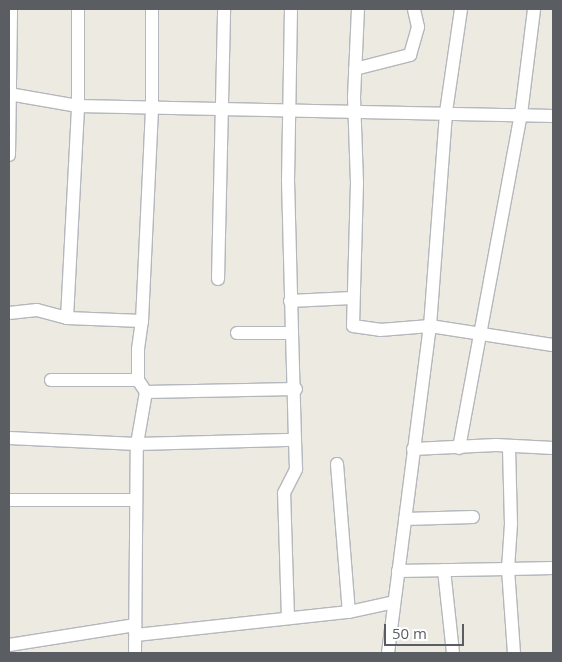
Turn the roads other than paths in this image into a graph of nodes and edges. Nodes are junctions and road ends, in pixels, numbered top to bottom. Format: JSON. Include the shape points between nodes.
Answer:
{"nodes":[{"id":1,"x":11,"y":9,"type":"edge"},
{"id":2,"x":78,"y":9,"type":"edge"},
{"id":3,"x":152,"y":9,"type":"edge"},
{"id":4,"x":224,"y":9,"type":"edge"},
{"id":5,"x":291,"y":9,"type":"edge"},
{"id":6,"x":358,"y":9,"type":"edge"},
{"id":7,"x":414,"y":9,"type":"edge"},
{"id":8,"x":461,"y":9,"type":"edge"},
{"id":9,"x":534,"y":9,"type":"edge"},
{"id":10,"x":355,"y":70,"type":"junction"},
{"id":11,"x":10,"y":95,"type":"edge"},
{"id":12,"x":78,"y":106,"type":"junction"},
{"id":13,"x":152,"y":108,"type":"junction"},
{"id":14,"x":222,"y":109,"type":"junction"},
{"id":15,"x":446,"y":112,"type":"junction"},
{"id":16,"x":290,"y":113,"type":"junction"},
{"id":17,"x":355,"y":113,"type":"junction"},
{"id":18,"x":521,"y":114,"type":"junction"},
{"id":19,"x":553,"y":116,"type":"edge"},
{"id":20,"x":9,"y":155,"type":"edge"},
{"id":21,"x":218,"y":279,"type":"dead end"},
{"id":22,"x":352,"y":298,"type":"junction"},
{"id":23,"x":290,"y":301,"type":"junction"},
{"id":24,"x":9,"y":313,"type":"edge"},
{"id":25,"x":67,"y":318,"type":"junction"},
{"id":26,"x":142,"y":321,"type":"junction"},
{"id":27,"x":430,"y":326,"type":"junction"},
{"id":28,"x":292,"y":333,"type":"junction"},
{"id":29,"x":478,"y":333,"type":"junction"},
{"id":30,"x":237,"y":334,"type":"dead end"},
{"id":31,"x":553,"y":345,"type":"edge"},
{"id":32,"x":51,"y":380,"type":"dead end"},
{"id":33,"x":138,"y":380,"type":"junction"},
{"id":34,"x":296,"y":389,"type":"junction"},
{"id":35,"x":146,"y":392,"type":"junction"},
{"id":36,"x":9,"y":438,"type":"edge"},
{"id":37,"x":294,"y":440,"type":"junction"},
{"id":38,"x":137,"y":444,"type":"junction"},
{"id":39,"x":509,"y":446,"type":"junction"},
{"id":40,"x":459,"y":448,"type":"junction"},
{"id":41,"x":553,"y":448,"type":"edge"},
{"id":42,"x":413,"y":450,"type":"junction"},
{"id":43,"x":337,"y":464,"type":"dead end"},
{"id":44,"x":9,"y":500,"type":"edge"},
{"id":45,"x":135,"y":500,"type":"junction"},
{"id":46,"x":473,"y":517,"type":"dead end"},
{"id":47,"x":405,"y":519,"type":"junction"},
{"id":48,"x":553,"y":568,"type":"edge"},
{"id":49,"x":508,"y":569,"type":"junction"},
{"id":50,"x":444,"y":570,"type":"junction"},
{"id":51,"x":398,"y":571,"type":"junction"},
{"id":52,"x":394,"y":602,"type":"junction"},
{"id":53,"x":349,"y":612,"type":"junction"},
{"id":54,"x":288,"y":618,"type":"junction"},
{"id":55,"x":135,"y":630,"type":"junction"},
{"id":56,"x":9,"y":645,"type":"edge"},
{"id":57,"x":135,"y":653,"type":"edge"},
{"id":58,"x":388,"y":653,"type":"edge"},
{"id":59,"x":452,"y":653,"type":"edge"},
{"id":60,"x":514,"y":653,"type":"edge"}],
"edges":[{"from":1,"to":11,"type":"street"},
{"from":2,"to":12,"type":"street"},
{"from":3,"to":13,"type":"street"},
{"from":4,"to":14,"type":"street"},
{"from":5,"to":16,"type":"street"},
{"from":6,"to":10,"type":"street"},
{"from":7,"to":10,"type":"street","via":[[418,27],[410,56]]},
{"from":8,"to":15,"type":"street"},
{"from":9,"to":18,"type":"street"},
{"from":10,"to":17,"type":"street"},
{"from":11,"to":12,"type":"street"},
{"from":11,"to":20,"type":"street"},
{"from":12,"to":13,"type":"street"},
{"from":12,"to":25,"type":"street"},
{"from":13,"to":14,"type":"street"},
{"from":13,"to":26,"type":"street"},
{"from":14,"to":16,"type":"street"},
{"from":14,"to":21,"type":"street"},
{"from":15,"to":17,"type":"street"},
{"from":15,"to":18,"type":"street"},
{"from":15,"to":27,"type":"street"},
{"from":16,"to":17,"type":"street"},
{"from":16,"to":23,"type":"street"},
{"from":17,"to":22,"type":"street","via":[[357,183]]},
{"from":18,"to":19,"type":"street"},
{"from":18,"to":29,"type":"street"},
{"from":22,"to":23,"type":"street"},
{"from":22,"to":27,"type":"street","via":[[353,326],[380,330]]},
{"from":23,"to":28,"type":"street"},
{"from":24,"to":25,"type":"street","via":[[37,310]]},
{"from":25,"to":26,"type":"street"},
{"from":26,"to":33,"type":"street"},
{"from":27,"to":29,"type":"street"},
{"from":27,"to":42,"type":"street"},
{"from":28,"to":30,"type":"street"},
{"from":28,"to":34,"type":"street"},
{"from":29,"to":31,"type":"street"},
{"from":29,"to":40,"type":"street"},
{"from":32,"to":33,"type":"street"},
{"from":33,"to":35,"type":"street"},
{"from":34,"to":35,"type":"street"},
{"from":34,"to":37,"type":"street"},
{"from":35,"to":38,"type":"street"},
{"from":36,"to":38,"type":"street"},
{"from":37,"to":38,"type":"street"},
{"from":37,"to":54,"type":"street","via":[[296,470],[284,493]]},
{"from":38,"to":45,"type":"street"},
{"from":39,"to":40,"type":"street"},
{"from":39,"to":41,"type":"street"},
{"from":39,"to":49,"type":"street","via":[[511,524]]},
{"from":40,"to":42,"type":"street"},
{"from":42,"to":47,"type":"street"},
{"from":43,"to":53,"type":"street"},
{"from":44,"to":45,"type":"street"},
{"from":45,"to":55,"type":"street"},
{"from":46,"to":47,"type":"street"},
{"from":47,"to":51,"type":"street"},
{"from":48,"to":49,"type":"street"},
{"from":49,"to":50,"type":"street"},
{"from":49,"to":60,"type":"street"},
{"from":50,"to":51,"type":"street"},
{"from":50,"to":59,"type":"street"},
{"from":51,"to":52,"type":"street"},
{"from":52,"to":53,"type":"street"},
{"from":52,"to":58,"type":"street"},
{"from":53,"to":54,"type":"street"},
{"from":54,"to":55,"type":"street"},
{"from":55,"to":56,"type":"street"},
{"from":55,"to":57,"type":"street"}]}
